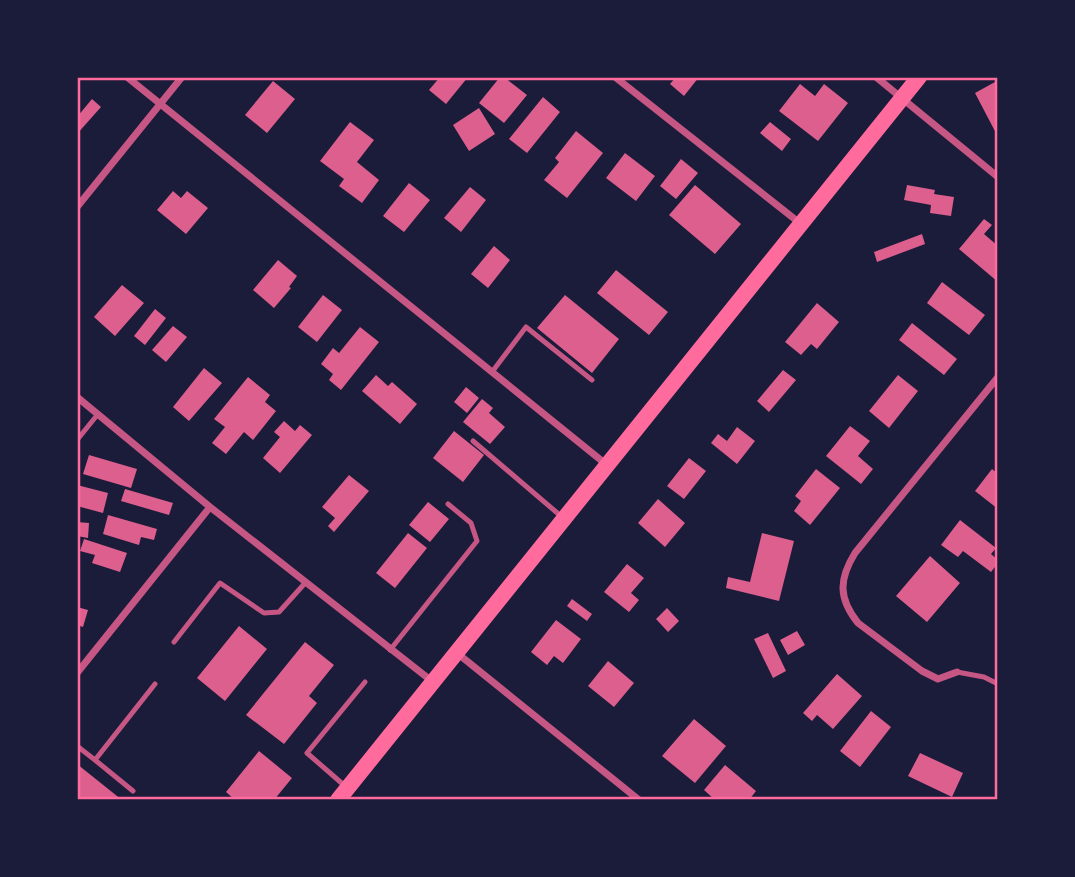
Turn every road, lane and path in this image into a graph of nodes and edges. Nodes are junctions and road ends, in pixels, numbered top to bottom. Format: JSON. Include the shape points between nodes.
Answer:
{"nodes":[{"id":1,"x":127,"y":77,"type":"edge"},
{"id":2,"x":182,"y":77,"type":"edge"},
{"id":3,"x":615,"y":77,"type":"edge"},
{"id":4,"x":876,"y":77,"type":"edge"},
{"id":5,"x":919,"y":77,"type":"edge"},
{"id":6,"x":902,"y":98,"type":"junction"},
{"id":7,"x":160,"y":104,"type":"junction"},
{"id":8,"x":998,"y":177,"type":"edge"},
{"id":9,"x":77,"y":207,"type":"edge"},
{"id":10,"x":802,"y":224,"type":"junction"},
{"id":11,"x":492,"y":372,"type":"junction"},
{"id":12,"x":998,"y":377,"type":"edge"},
{"id":13,"x":592,"y":380,"type":"dead end"},
{"id":14,"x":77,"y":397,"type":"edge"},
{"id":15,"x":98,"y":414,"type":"junction"},
{"id":16,"x":77,"y":440,"type":"edge"},
{"id":17,"x":473,"y":441,"type":"dead end"},
{"id":18,"x":607,"y":465,"type":"junction"},
{"id":19,"x":447,"y":504,"type":"dead end"},
{"id":20,"x":210,"y":507,"type":"junction"},
{"id":21,"x":564,"y":519,"type":"junction"},
{"id":22,"x":306,"y":582,"type":"junction"},
{"id":23,"x":174,"y":642,"type":"dead end"},
{"id":24,"x":390,"y":650,"type":"junction"},
{"id":25,"x":456,"y":653,"type":"junction"},
{"id":26,"x":957,"y":672,"type":"joint"},
{"id":27,"x":77,"y":673,"type":"edge"},
{"id":28,"x":365,"y":682,"type":"dead end"},
{"id":29,"x":433,"y":682,"type":"junction"},
{"id":30,"x":155,"y":684,"type":"dead end"},
{"id":31,"x":998,"y":684,"type":"edge"},
{"id":32,"x":77,"y":746,"type":"edge"},
{"id":33,"x":95,"y":760,"type":"junction"},
{"id":34,"x":133,"y":791,"type":"dead end"},
{"id":35,"x":343,"y":794,"type":"edge"},
{"id":36,"x":639,"y":800,"type":"edge"}],
"edges":[{"from":1,"to":7,"type":"street"},
{"from":2,"to":7,"type":"street"},
{"from":3,"to":10,"type":"street"},
{"from":4,"to":6,"type":"street"},
{"from":5,"to":6,"type":"main road"},
{"from":6,"to":8,"type":"street"},
{"from":6,"to":10,"type":"main road"},
{"from":7,"to":9,"type":"street"},
{"from":7,"to":11,"type":"street"},
{"from":10,"to":18,"type":"main road"},
{"from":11,"to":13,"type":"lane","via":[[526,327]]},
{"from":11,"to":18,"type":"street"},
{"from":12,"to":26,"type":"street","via":[[855,553],[842,583],[858,622],[922,671],[938,679]]},
{"from":14,"to":15,"type":"street"},
{"from":15,"to":16,"type":"lane"},
{"from":15,"to":20,"type":"street"},
{"from":17,"to":21,"type":"lane"},
{"from":18,"to":21,"type":"main road"},
{"from":19,"to":24,"type":"lane","via":[[471,523],[477,541]]},
{"from":20,"to":22,"type":"street"},
{"from":20,"to":27,"type":"street"},
{"from":21,"to":25,"type":"main road"},
{"from":22,"to":23,"type":"lane","via":[[279,612],[264,613],[219,583]]},
{"from":22,"to":24,"type":"street"},
{"from":24,"to":29,"type":"street"},
{"from":25,"to":29,"type":"main road"},
{"from":25,"to":36,"type":"street"},
{"from":26,"to":31,"type":"lane"},
{"from":28,"to":35,"type":"lane","via":[[307,752]]},
{"from":29,"to":35,"type":"main road"},
{"from":30,"to":33,"type":"lane"},
{"from":32,"to":33,"type":"lane"},
{"from":33,"to":34,"type":"lane"}]}
